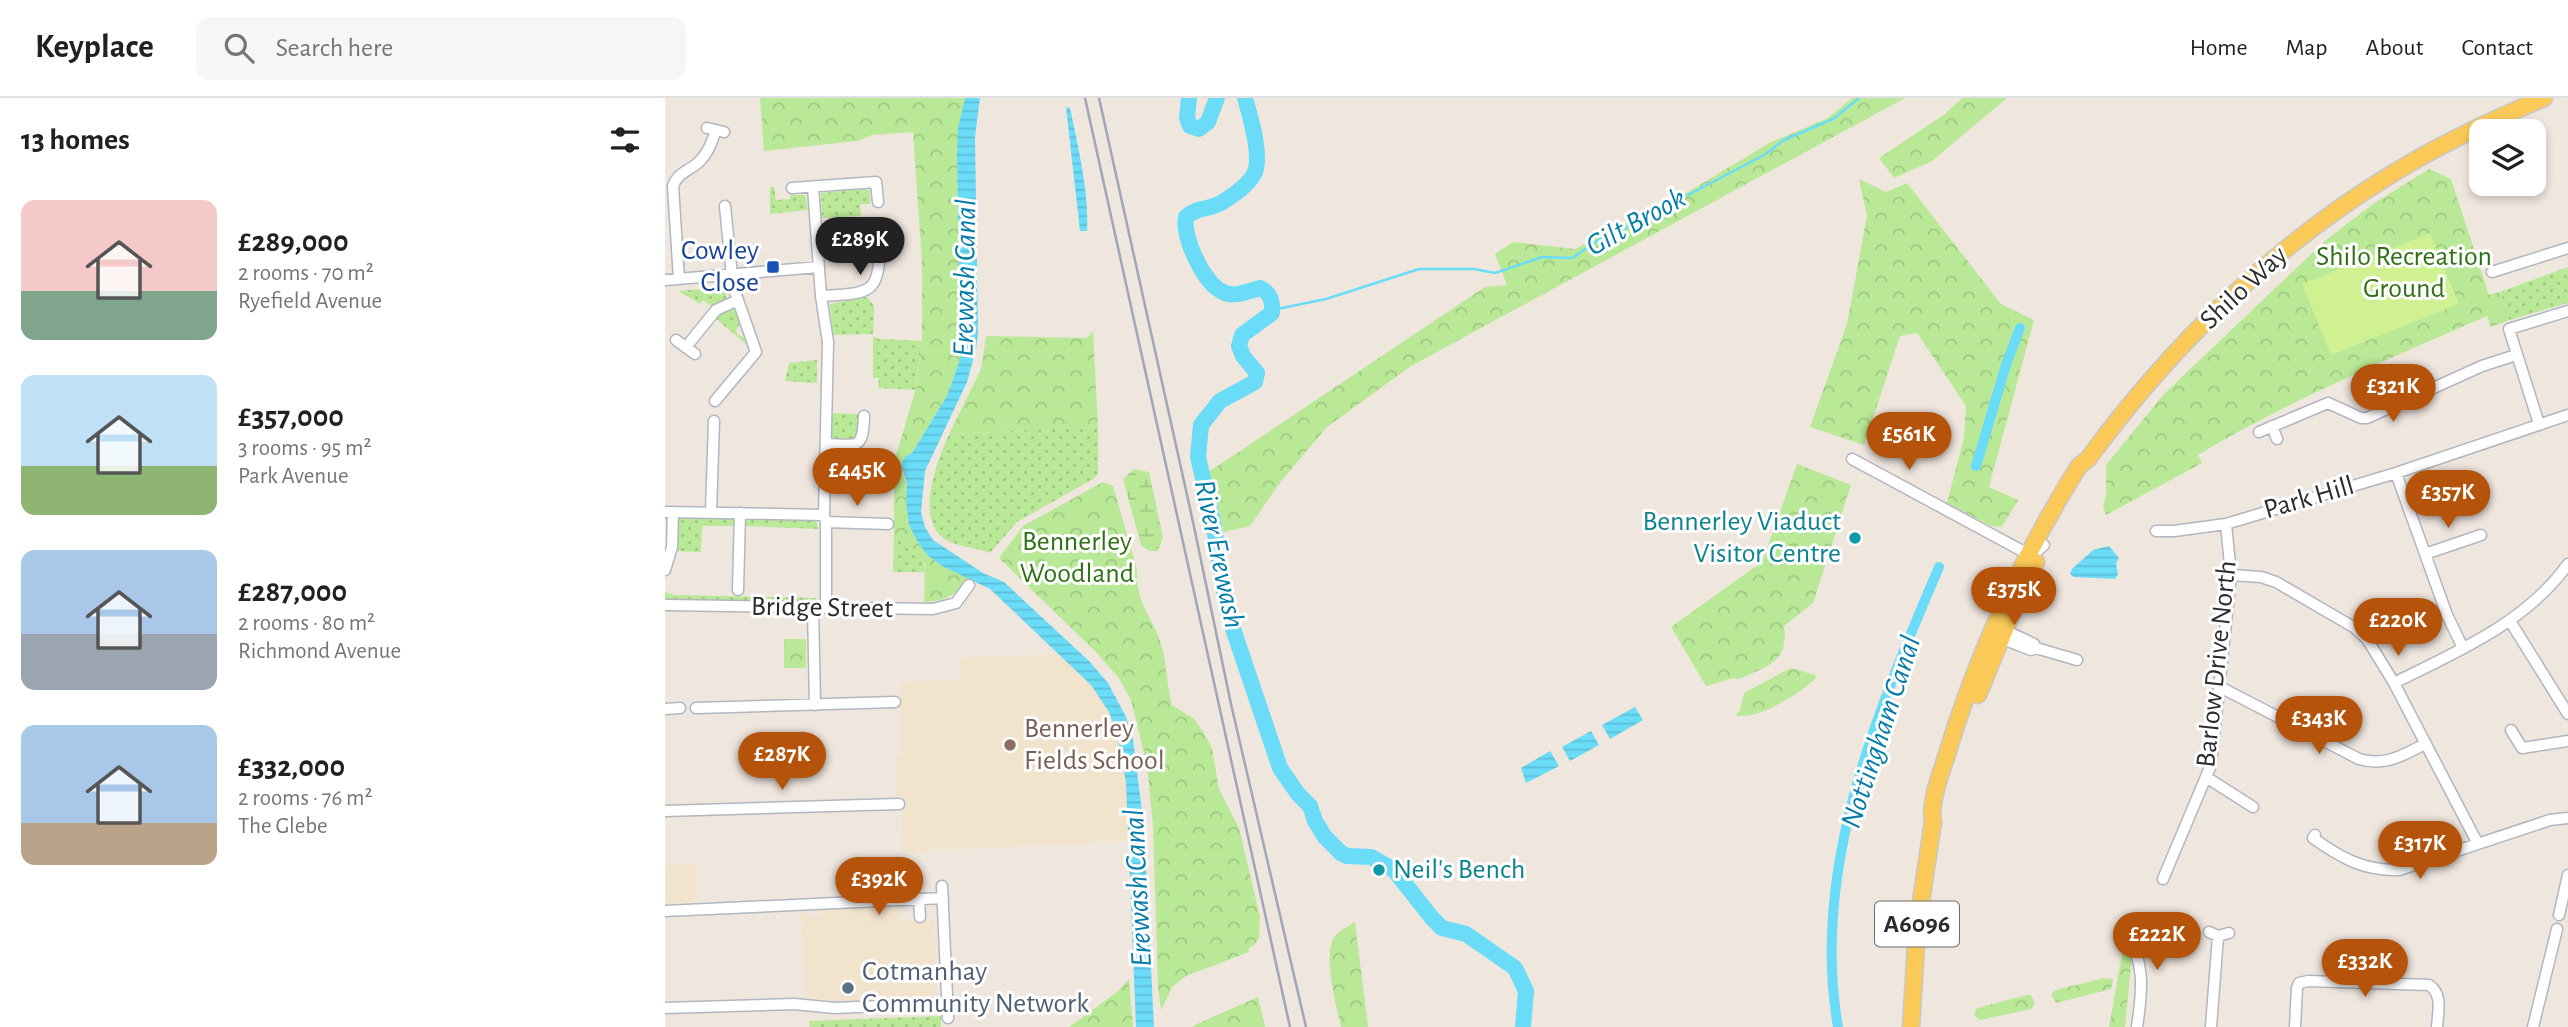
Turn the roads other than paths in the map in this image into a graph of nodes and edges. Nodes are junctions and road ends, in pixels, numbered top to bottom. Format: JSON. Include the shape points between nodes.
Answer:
{"nodes":[{"id":1,"x":2544,"y":98,"type":"edge"},
{"id":2,"x":715,"y":130,"type":"dead end"},
{"id":3,"x":813,"y":187,"type":"junction"},
{"id":4,"x":792,"y":188,"type":"dead end"},
{"id":5,"x":878,"y":202,"type":"dead end"},
{"id":6,"x":669,"y":203,"type":"edge"},
{"id":7,"x":724,"y":206,"type":"dead end"},
{"id":8,"x":866,"y":238,"type":"dead end"},
{"id":9,"x":880,"y":238,"type":"junction"},
{"id":10,"x":893,"y":239,"type":"dead end"},
{"id":11,"x":2568,"y":248,"type":"edge"},
{"id":12,"x":819,"y":267,"type":"junction"},
{"id":13,"x":2492,"y":272,"type":"dead end"},
{"id":14,"x":730,"y":274,"type":"junction"},
{"id":15,"x":678,"y":278,"type":"junction"},
{"id":16,"x":665,"y":280,"type":"edge"},
{"id":17,"x":821,"y":296,"type":"junction"},
{"id":18,"x":738,"y":300,"type":"junction"},
{"id":19,"x":2568,"y":311,"type":"edge"},
{"id":20,"x":676,"y":340,"type":"dead end"},
{"id":21,"x":686,"y":347,"type":"junction"},
{"id":22,"x":695,"y":354,"type":"dead end"},
{"id":23,"x":2516,"y":355,"type":"junction"},
{"id":24,"x":715,"y":401,"type":"dead end"},
{"id":25,"x":2568,"y":415,"type":"edge"},
{"id":26,"x":864,"y":416,"type":"dead end"},
{"id":27,"x":2539,"y":424,"type":"junction"},
{"id":28,"x":2272,"y":426,"type":"junction"},
{"id":29,"x":716,"y":427,"type":"dead end"},
{"id":30,"x":2259,"y":432,"type":"dead end"},
{"id":31,"x":2277,"y":439,"type":"dead end"},
{"id":32,"x":826,"y":444,"type":"junction"},
{"id":33,"x":1852,"y":459,"type":"dead end"},
{"id":34,"x":2088,"y":459,"type":"junction"},
{"id":35,"x":2396,"y":473,"type":"junction"},
{"id":36,"x":669,"y":512,"type":"edge"},
{"id":37,"x":711,"y":512,"type":"junction"},
{"id":38,"x":740,"y":513,"type":"junction"},
{"id":39,"x":825,"y":518,"type":"junction"},
{"id":40,"x":888,"y":524,"type":"dead end"},
{"id":41,"x":2226,"y":524,"type":"junction"},
{"id":42,"x":2156,"y":531,"type":"dead end"},
{"id":43,"x":2481,"y":535,"type":"dead end"},
{"id":44,"x":2044,"y":545,"type":"junction"},
{"id":45,"x":2028,"y":554,"type":"junction"},
{"id":46,"x":2425,"y":554,"type":"junction"},
{"id":47,"x":2568,"y":564,"type":"edge"},
{"id":48,"x":665,"y":570,"type":"edge"},
{"id":49,"x":2231,"y":575,"type":"junction"},
{"id":50,"x":969,"y":585,"type":"dead end"},
{"id":51,"x":738,"y":590,"type":"dead end"},
{"id":52,"x":665,"y":606,"type":"edge"},
{"id":53,"x":813,"y":608,"type":"junction"},
{"id":54,"x":826,"y":608,"type":"junction"},
{"id":55,"x":2510,"y":621,"type":"junction"},
{"id":56,"x":1997,"y":632,"type":"junction"},
{"id":57,"x":2463,"y":648,"type":"junction"},
{"id":58,"x":2077,"y":660,"type":"dead end"},
{"id":59,"x":2394,"y":683,"type":"junction"},
{"id":60,"x":2218,"y":685,"type":"junction"},
{"id":61,"x":895,"y":702,"type":"dead end"},
{"id":62,"x":815,"y":705,"type":"junction"},
{"id":63,"x":680,"y":708,"type":"dead end"},
{"id":64,"x":695,"y":708,"type":"dead end"},
{"id":65,"x":2567,"y":708,"type":"edge"},
{"id":66,"x":665,"y":709,"type":"edge"},
{"id":67,"x":2511,"y":730,"type":"dead end"},
{"id":68,"x":2568,"y":741,"type":"edge"},
{"id":69,"x":2425,"y":744,"type":"junction"},
{"id":70,"x":2207,"y":777,"type":"junction"},
{"id":71,"x":899,"y":804,"type":"dead end"},
{"id":72,"x":2253,"y":807,"type":"dead end"},
{"id":73,"x":665,"y":811,"type":"edge"},
{"id":74,"x":2568,"y":818,"type":"edge"},
{"id":75,"x":2315,"y":835,"type":"dead end"},
{"id":76,"x":2478,"y":844,"type":"junction"},
{"id":77,"x":2568,"y":875,"type":"edge"},
{"id":78,"x":2163,"y":879,"type":"dead end"},
{"id":79,"x":942,"y":886,"type":"dead end"},
{"id":80,"x":943,"y":898,"type":"junction"},
{"id":81,"x":919,"y":899,"type":"junction"},
{"id":82,"x":665,"y":911,"type":"edge"},
{"id":83,"x":2559,"y":915,"type":"dead end"},
{"id":84,"x":920,"y":917,"type":"dead end"},
{"id":85,"x":2124,"y":926,"type":"dead end"},
{"id":86,"x":2557,"y":929,"type":"dead end"},
{"id":87,"x":2219,"y":934,"type":"dead end"},
{"id":88,"x":947,"y":1003,"type":"junction"},
{"id":89,"x":665,"y":1009,"type":"edge"},
{"id":90,"x":948,"y":1018,"type":"dead end"},
{"id":91,"x":1911,"y":1027,"type":"edge"},
{"id":92,"x":2137,"y":1027,"type":"edge"},
{"id":93,"x":2211,"y":1027,"type":"edge"},
{"id":94,"x":2295,"y":1027,"type":"edge"},
{"id":95,"x":2437,"y":1027,"type":"edge"},
{"id":96,"x":2533,"y":1027,"type":"edge"}],
"edges":[{"from":1,"to":34,"type":"main road","name":"Shilo Way","number":"A6096","via":[[2415,160],[2297,239],[2181,347]]},
{"from":2,"to":6,"type":"street","via":[[705,154],[676,179]]},
{"from":3,"to":4,"type":"street"},
{"from":3,"to":5,"type":"street","via":[[876,182]]},
{"from":3,"to":12,"type":"street"},
{"from":6,"to":15,"type":"street"},
{"from":7,"to":14,"type":"street"},
{"from":8,"to":9,"type":"street"},
{"from":9,"to":10,"type":"street"},
{"from":9,"to":17,"type":"street","via":[[880,271],[871,288],[859,294]]},
{"from":11,"to":13,"type":"street"},
{"from":12,"to":14,"type":"street"},
{"from":12,"to":17,"type":"street"},
{"from":14,"to":15,"type":"street"},
{"from":14,"to":18,"type":"street"},
{"from":15,"to":16,"type":"street"},
{"from":17,"to":32,"type":"street","via":[[828,342]]},
{"from":18,"to":21,"type":"street","via":[[716,310]]},
{"from":18,"to":24,"type":"street","via":[[744,330],[756,352]]},
{"from":19,"to":23,"type":"street","via":[[2509,329]]},
{"from":20,"to":21,"type":"street"},
{"from":21,"to":22,"type":"street"},
{"from":23,"to":27,"type":"street"},
{"from":23,"to":28,"type":"street","via":[[2367,418],[2327,403]]},
{"from":25,"to":27,"type":"street","name":"Park Hill"},
{"from":26,"to":32,"type":"street","via":[[860,442]]},
{"from":27,"to":35,"type":"street","name":"Park Hill"},
{"from":28,"to":30,"type":"street"},
{"from":28,"to":31,"type":"street"},
{"from":29,"to":37,"type":"street"},
{"from":32,"to":39,"type":"street"},
{"from":33,"to":45,"type":"street"},
{"from":34,"to":44,"type":"main road","name":"Shilo Way","number":"A6096","via":[[2086,471]]},
{"from":34,"to":45,"type":"main road","name":"Shilo Way","number":"A6096","via":[[2079,466]]},
{"from":35,"to":41,"type":"street","name":"Park Hill"},
{"from":35,"to":46,"type":"street"},
{"from":36,"to":37,"type":"street"},
{"from":36,"to":48,"type":"street","via":[[672,547]]},
{"from":37,"to":38,"type":"street"},
{"from":38,"to":39,"type":"street"},
{"from":38,"to":51,"type":"street"},
{"from":39,"to":40,"type":"street"},
{"from":39,"to":54,"type":"street"},
{"from":41,"to":42,"type":"street","name":"Park Hill"},
{"from":41,"to":49,"type":"street","name":"Barlow Drive North"},
{"from":43,"to":46,"type":"street"},
{"from":44,"to":45,"type":"street"},
{"from":44,"to":56,"type":"main road","name":"Shilo Way","number":"A6096"},
{"from":45,"to":56,"type":"main road","name":"Shilo Way","number":"A6096"},
{"from":46,"to":57,"type":"street"},
{"from":47,"to":55,"type":"street"},
{"from":49,"to":59,"type":"street","via":[[2276,582],[2355,628],[2374,646]]},
{"from":49,"to":60,"type":"street","name":"Barlow Drive North"},
{"from":50,"to":54,"type":"street","name":"Bridge Street","via":[[956,603],[944,607]]},
{"from":52,"to":53,"type":"street","name":"Bridge Street"},
{"from":53,"to":54,"type":"street","name":"Bridge Street"},
{"from":53,"to":62,"type":"street"},
{"from":55,"to":57,"type":"street"},
{"from":55,"to":65,"type":"street"},
{"from":56,"to":58,"type":"street"},
{"from":56,"to":91,"type":"main road","name":"Shilo Way","number":"A6096","via":[[1933,822],[1915,940]]},
{"from":57,"to":59,"type":"street"},
{"from":59,"to":69,"type":"street"},
{"from":60,"to":69,"type":"street","via":[[2374,764],[2392,761]]},
{"from":60,"to":70,"type":"street","name":"Barlow Drive North"},
{"from":61,"to":62,"type":"street","via":[[882,707]]},
{"from":62,"to":64,"type":"street"},
{"from":63,"to":66,"type":"street"},
{"from":67,"to":68,"type":"street","via":[[2522,748]]},
{"from":69,"to":76,"type":"street"},
{"from":70,"to":72,"type":"street"},
{"from":70,"to":78,"type":"street","name":"Barlow Drive North"},
{"from":71,"to":73,"type":"street"},
{"from":74,"to":76,"type":"street"},
{"from":75,"to":76,"type":"street","via":[[2313,838],[2346,861],[2388,871],[2411,868]]},
{"from":77,"to":83,"type":"street"},
{"from":79,"to":80,"type":"street"},
{"from":80,"to":81,"type":"street"},
{"from":80,"to":88,"type":"street"},
{"from":81,"to":82,"type":"street"},
{"from":81,"to":84,"type":"street"},
{"from":85,"to":92,"type":"street","via":[[2137,951],[2142,976]]},
{"from":86,"to":96,"type":"street"},
{"from":87,"to":93,"type":"street"},
{"from":88,"to":89,"type":"street"},
{"from":88,"to":90,"type":"street"},
{"from":94,"to":95,"type":"street","via":[[2299,983],[2308,981],[2429,985],[2438,997]]}]}
